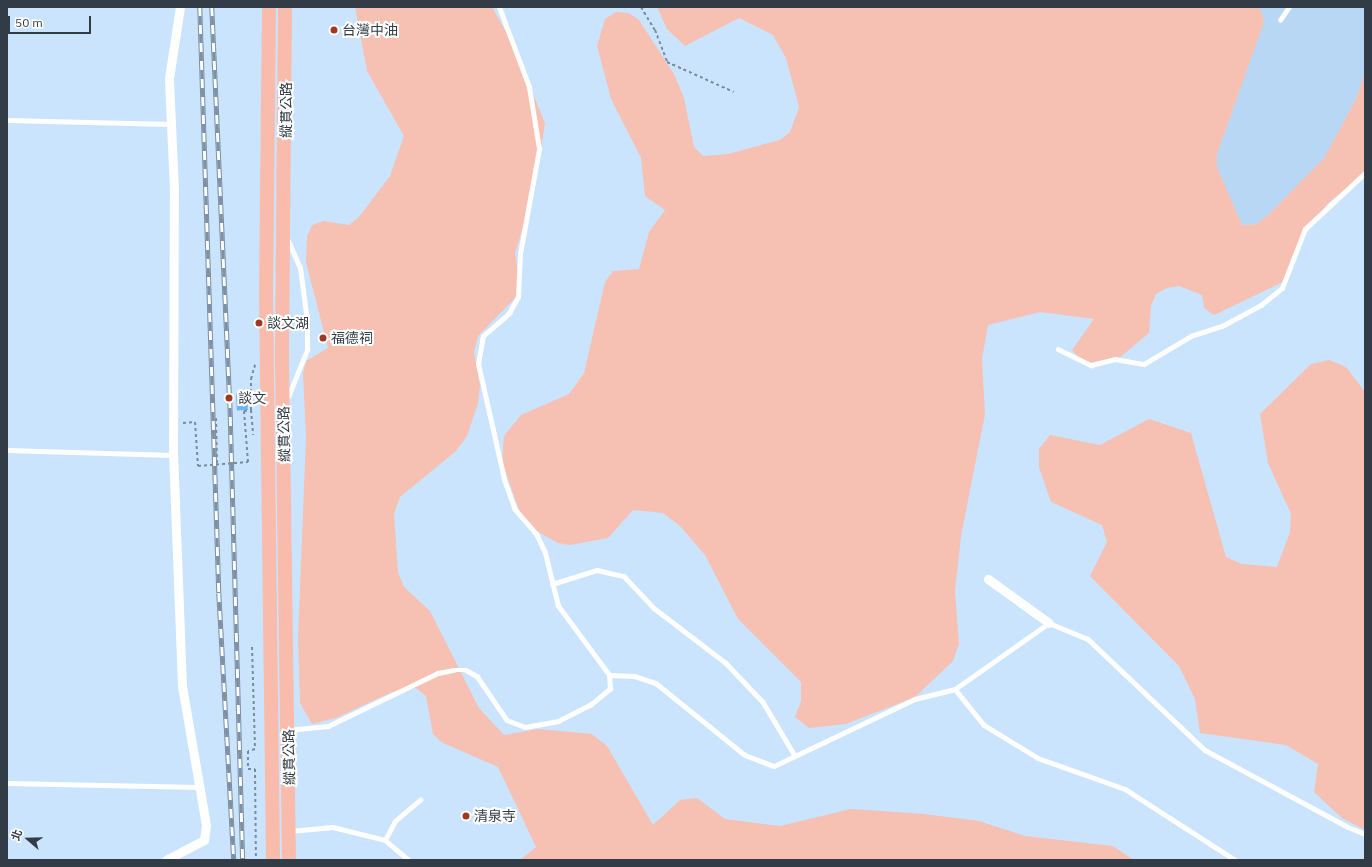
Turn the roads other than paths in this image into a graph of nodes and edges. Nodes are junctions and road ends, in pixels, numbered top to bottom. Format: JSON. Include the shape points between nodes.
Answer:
{"nodes":[{"id":1,"x":180,"y":7,"type":"edge"},
{"id":2,"x":499,"y":7,"type":"edge"},
{"id":3,"x":1289,"y":7,"type":"edge"},
{"id":4,"x":285,"y":10,"type":"edge"},
{"id":5,"x":269,"y":11,"type":"edge"},
{"id":6,"x":1280,"y":20,"type":"dead end"},
{"id":7,"x":7,"y":120,"type":"edge"},
{"id":8,"x":170,"y":124,"type":"junction"},
{"id":9,"x":1365,"y":173,"type":"edge"},
{"id":10,"x":284,"y":231,"type":"junction"},
{"id":11,"x":1058,"y":349,"type":"dead end"},
{"id":12,"x":283,"y":358,"type":"junction"},
{"id":13,"x":267,"y":361,"type":"junction"},
{"id":14,"x":283,"y":408,"type":"junction"},
{"id":15,"x":7,"y":450,"type":"edge"},
{"id":16,"x":173,"y":454,"type":"junction"},
{"id":17,"x":988,"y":579,"type":"dead end"},
{"id":18,"x":552,"y":584,"type":"junction"},
{"id":19,"x":1049,"y":623,"type":"junction"},
{"id":20,"x":609,"y":675,"type":"junction"},
{"id":21,"x":955,"y":689,"type":"junction"},
{"id":22,"x":288,"y":730,"type":"junction"},
{"id":23,"x":794,"y":754,"type":"junction"},
{"id":24,"x":7,"y":783,"type":"edge"},
{"id":25,"x":201,"y":787,"type":"junction"},
{"id":26,"x":420,"y":800,"type":"dead end"},
{"id":27,"x":273,"y":831,"type":"junction"},
{"id":28,"x":290,"y":831,"type":"junction"},
{"id":29,"x":1365,"y":834,"type":"edge"},
{"id":30,"x":385,"y":840,"type":"junction"},
{"id":31,"x":166,"y":860,"type":"edge"},
{"id":32,"x":273,"y":860,"type":"edge"},
{"id":33,"x":289,"y":860,"type":"edge"},
{"id":34,"x":409,"y":860,"type":"edge"},
{"id":35,"x":1235,"y":860,"type":"edge"}],
"edges":[{"from":1,"to":8,"type":"street","via":[[170,78]]},
{"from":2,"to":18,"type":"lane","via":[[529,87],[539,149],[520,254],[518,297],[508,313],[483,336],[478,364],[504,479],[515,510],[536,534]]},
{"from":3,"to":6,"type":"lane"},
{"from":4,"to":5,"type":"main road"},
{"from":4,"to":10,"type":"main road","name":"縱貫公路"},
{"from":5,"to":13,"type":"main road","name":"縱貫公路"},
{"from":7,"to":8,"type":"lane"},
{"from":8,"to":16,"type":"street","via":[[174,190]]},
{"from":9,"to":11,"type":"lane","via":[[1305,229],[1282,288],[1261,305],[1222,326],[1191,336],[1144,364],[1115,359],[1091,365]]},
{"from":10,"to":12,"type":"main road","name":"縱貫公路"},
{"from":10,"to":14,"type":"lane","via":[[300,268],[307,321],[307,350]]},
{"from":12,"to":13,"type":"main road"},
{"from":12,"to":14,"type":"main road","name":"縱貫公路"},
{"from":13,"to":27,"type":"main road","name":"縱貫公路"},
{"from":14,"to":22,"type":"main road","name":"縱貫公路"},
{"from":15,"to":16,"type":"lane"},
{"from":16,"to":25,"type":"street","via":[[182,686]]},
{"from":17,"to":19,"type":"street"},
{"from":18,"to":20,"type":"lane","via":[[558,606]]},
{"from":18,"to":23,"type":"lane","via":[[597,570],[624,576],[654,608],[726,663],[764,702]]},
{"from":19,"to":21,"type":"lane"},
{"from":19,"to":29,"type":"lane","via":[[1088,639],[1205,750],[1348,828]]},
{"from":20,"to":22,"type":"lane","via":[[610,688],[590,705],[558,721],[525,727],[506,720],[477,676],[460,670],[438,673],[328,726]]},
{"from":20,"to":23,"type":"lane","via":[[634,676],[656,683],[745,755],[774,766]]},
{"from":21,"to":23,"type":"lane","via":[[915,700]]},
{"from":21,"to":35,"type":"lane","via":[[984,725],[1038,758],[1125,789]]},
{"from":22,"to":28,"type":"main road","name":"縱貫公路"},
{"from":24,"to":25,"type":"lane"},
{"from":25,"to":31,"type":"street","via":[[204,840]]},
{"from":26,"to":30,"type":"lane","via":[[395,821]]},
{"from":27,"to":28,"type":"main road"},
{"from":27,"to":32,"type":"main road","name":"縱貫公路"},
{"from":28,"to":30,"type":"lane","via":[[333,827]]},
{"from":28,"to":33,"type":"main road","name":"縱貫公路"},
{"from":30,"to":34,"type":"lane"}]}
